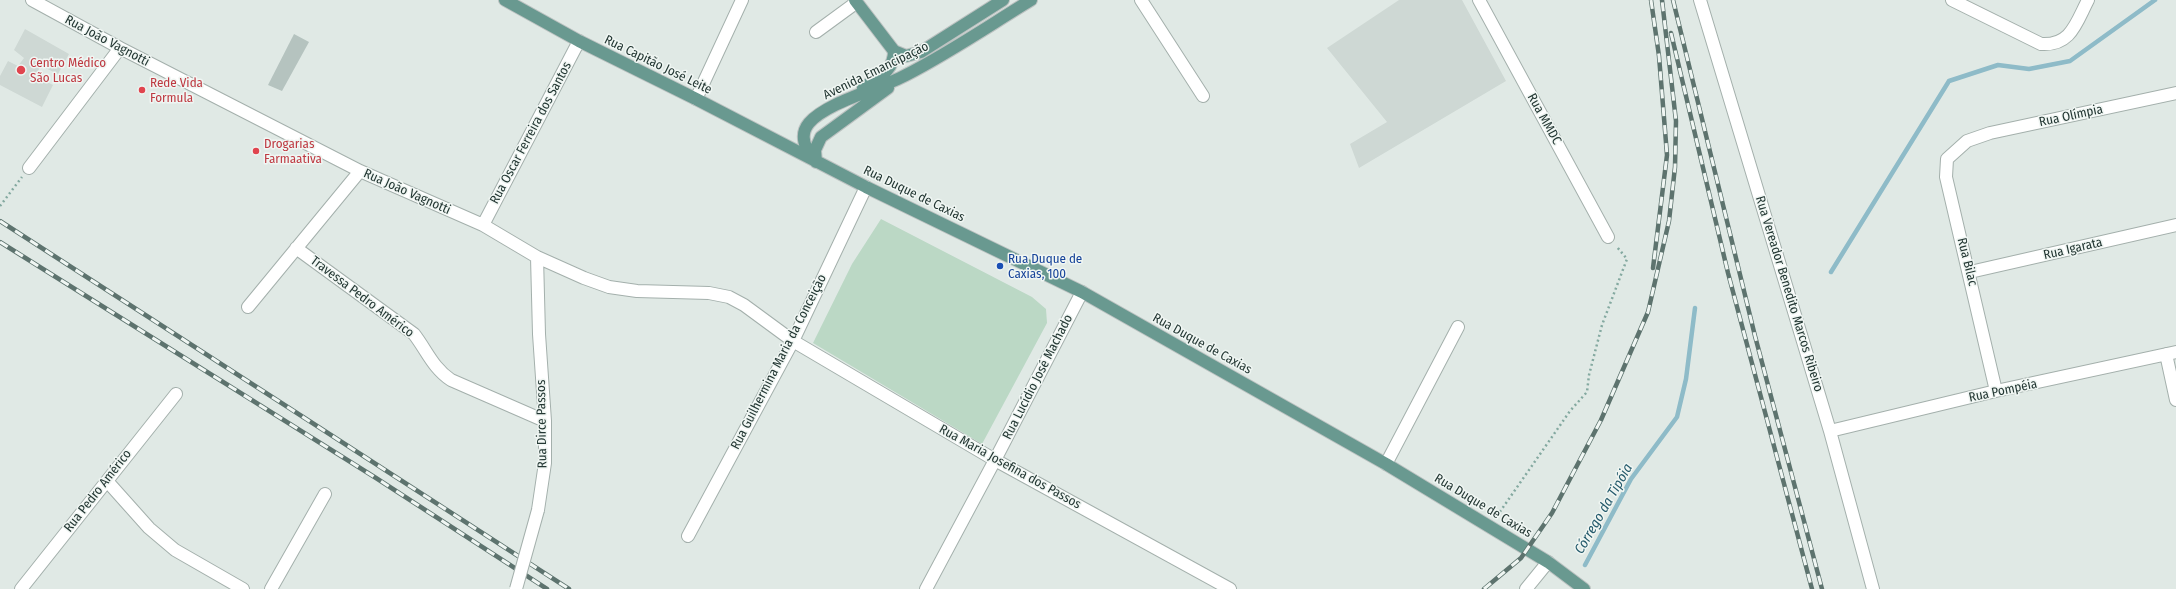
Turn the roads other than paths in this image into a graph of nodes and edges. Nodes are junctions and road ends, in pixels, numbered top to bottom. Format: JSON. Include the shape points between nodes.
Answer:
{"nodes":[{"id":1,"x":32,"y":0,"type":"edge"},
{"id":2,"x":505,"y":0,"type":"edge"},
{"id":3,"x":742,"y":0,"type":"edge"},
{"id":4,"x":1003,"y":0,"type":"edge"},
{"id":5,"x":1032,"y":0,"type":"edge"},
{"id":6,"x":1141,"y":0,"type":"edge"},
{"id":7,"x":1479,"y":0,"type":"edge"},
{"id":8,"x":1700,"y":0,"type":"edge"},
{"id":9,"x":1952,"y":0,"type":"edge"},
{"id":10,"x":2088,"y":0,"type":"edge"},
{"id":11,"x":856,"y":1,"type":"edge"},
{"id":12,"x":816,"y":32,"type":"dead end"},
{"id":13,"x":579,"y":41,"type":"junction"},
{"id":14,"x":120,"y":48,"type":"junction"},
{"id":15,"x":894,"y":51,"type":"junction"},
{"id":16,"x":905,"y":76,"type":"junction"},
{"id":17,"x":2176,"y":93,"type":"edge"},
{"id":18,"x":1203,"y":96,"type":"dead end"},
{"id":19,"x":696,"y":98,"type":"junction"},
{"id":20,"x":841,"y":103,"type":"junction"},
{"id":21,"x":804,"y":138,"type":"junction"},
{"id":22,"x":774,"y":139,"type":"junction"},
{"id":23,"x":1967,"y":141,"type":"joint"},
{"id":24,"x":816,"y":162,"type":"junction"},
{"id":25,"x":29,"y":168,"type":"road end"},
{"id":26,"x":360,"y":171,"type":"junction"},
{"id":27,"x":866,"y":187,"type":"junction"},
{"id":28,"x":483,"y":225,"type":"junction"},
{"id":29,"x":2176,"y":225,"type":"edge"},
{"id":30,"x":1608,"y":237,"type":"road end"},
{"id":31,"x":296,"y":248,"type":"junction"},
{"id":32,"x":537,"y":257,"type":"junction"},
{"id":33,"x":1970,"y":272,"type":"junction"},
{"id":34,"x":1082,"y":292,"type":"junction"},
{"id":35,"x":248,"y":307,"type":"dead end"},
{"id":36,"x":1458,"y":327,"type":"dead end"},
{"id":37,"x":793,"y":341,"type":"junction"},
{"id":38,"x":2171,"y":353,"type":"edge"},
{"id":39,"x":1996,"y":391,"type":"junction"},
{"id":40,"x":176,"y":394,"type":"dead end"},
{"id":41,"x":2176,"y":400,"type":"edge"},
{"id":42,"x":545,"y":421,"type":"junction"},
{"id":43,"x":1830,"y":431,"type":"junction"},
{"id":44,"x":995,"y":460,"type":"junction"},
{"id":45,"x":1386,"y":464,"type":"junction"},
{"id":46,"x":107,"y":481,"type":"junction"},
{"id":47,"x":325,"y":494,"type":"dead end"},
{"id":48,"x":688,"y":536,"type":"dead end"},
{"id":49,"x":1548,"y":562,"type":"junction"},
{"id":50,"x":21,"y":589,"type":"edge"},
{"id":51,"x":243,"y":589,"type":"edge"},
{"id":52,"x":271,"y":589,"type":"edge"},
{"id":53,"x":516,"y":589,"type":"edge"},
{"id":54,"x":926,"y":589,"type":"edge"},
{"id":55,"x":1230,"y":589,"type":"edge"},
{"id":56,"x":1526,"y":589,"type":"edge"},
{"id":57,"x":1584,"y":589,"type":"edge"},
{"id":58,"x":1873,"y":589,"type":"edge"}],
"edges":[{"from":1,"to":14,"type":"street","name":"Rua João Vagnotti"},
{"from":2,"to":13,"type":"main road","name":"Rua Capitão José Leite"},
{"from":3,"to":19,"type":"street"},
{"from":4,"to":15,"type":"main road","name":"Avenida Emancipação","via":[[921,52],[906,56]]},
{"from":5,"to":16,"type":"main road","name":"Avenida Emancipação"},
{"from":6,"to":18,"type":"street"},
{"from":7,"to":30,"type":"street","name":"Rua MMDC"},
{"from":8,"to":43,"type":"street","name":"Rua Vereador Benedito Marcos Ribeiro"},
{"from":9,"to":10,"type":"street","via":[[2041,44],[2063,40],[2072,32]]},
{"from":11,"to":12,"type":"street"},
{"from":11,"to":15,"type":"main road"},
{"from":13,"to":19,"type":"main road","name":"Rua Capitão José Leite"},
{"from":13,"to":28,"type":"street","name":"Rua Oscar Ferreira dos Santos"},
{"from":14,"to":25,"type":"street"},
{"from":14,"to":26,"type":"street","name":"Rua João Vagnotti"},
{"from":15,"to":20,"type":"main road","via":[[894,59],[889,70]]},
{"from":16,"to":20,"type":"main road","name":"Avenida Emancipação"},
{"from":16,"to":24,"type":"main road","via":[[821,137],[815,150]]},
{"from":17,"to":23,"type":"street","name":"Rua Olímpia","via":[[1990,133]]},
{"from":19,"to":22,"type":"main road","name":"Rua Capitão José Leite"},
{"from":20,"to":21,"type":"main road","name":"Avenida Emancipação","via":[[808,124]]},
{"from":21,"to":22,"type":"main road","name":"Rua Capitão José Leite"},
{"from":21,"to":24,"type":"main road","via":[[809,153]]},
{"from":22,"to":24,"type":"main road","name":"Rua Duque de Caxias"},
{"from":23,"to":33,"type":"street","name":"Rua Bilac","via":[[1946,159],[1946,177]]},
{"from":24,"to":27,"type":"main road","name":"Rua Duque de Caxias"},
{"from":26,"to":28,"type":"street","name":"Rua João Vagnotti"},
{"from":26,"to":31,"type":"street","name":"Travessa Pedro Américo"},
{"from":27,"to":34,"type":"main road","name":"Rua Duque de Caxias"},
{"from":27,"to":37,"type":"street","name":"Rua Guilhermina Maria da Conceição"},
{"from":28,"to":32,"type":"street","name":"Rua João Vagnotti"},
{"from":29,"to":33,"type":"street","name":"Rua Igarata"},
{"from":31,"to":35,"type":"street","name":"Travessa Pedro Américo"},
{"from":31,"to":42,"type":"street","name":"Travessa Pedro Américo","via":[[414,334],[439,371],[451,380]]},
{"from":32,"to":37,"type":"street","name":"Rua João Vagnotti","via":[[609,287],[637,291],[709,293],[729,298],[744,305]]},
{"from":32,"to":42,"type":"street","name":"Rua Dirce Passos"},
{"from":33,"to":39,"type":"street","name":"Rua Bilac"},
{"from":34,"to":44,"type":"street","name":"Rua Lucídio José Machado"},
{"from":34,"to":45,"type":"main road","name":"Rua Duque de Caxias"},
{"from":36,"to":45,"type":"street"},
{"from":37,"to":44,"type":"street","name":"Rua Maria Josefina dos Passos"},
{"from":37,"to":48,"type":"street","name":"Rua Guilhermina Maria da Conceição"},
{"from":38,"to":39,"type":"street","name":"Rua Pompéia"},
{"from":38,"to":41,"type":"street"},
{"from":39,"to":43,"type":"street","name":"Rua Pompéia"},
{"from":40,"to":46,"type":"street","name":"Rua Pedro Américo"},
{"from":42,"to":53,"type":"street","name":"Rua Dirce Passos","bridge":true,"via":[[545,463],[538,510]]},
{"from":43,"to":58,"type":"street","name":"Rua Vereador Benedito Marcos Ribeiro"},
{"from":44,"to":54,"type":"street","name":"Rua Lucídio José Machado"},
{"from":44,"to":55,"type":"street","name":"Rua Maria Josefina dos Passos"},
{"from":45,"to":49,"type":"main road","name":"Rua Duque de Caxias"},
{"from":46,"to":50,"type":"street","name":"Rua Pedro Américo"},
{"from":46,"to":51,"type":"street","via":[[149,528],[175,550]]},
{"from":47,"to":52,"type":"street"},
{"from":49,"to":56,"type":"street"},
{"from":49,"to":57,"type":"main road","name":"Rua Duque de Caxias"}]}
